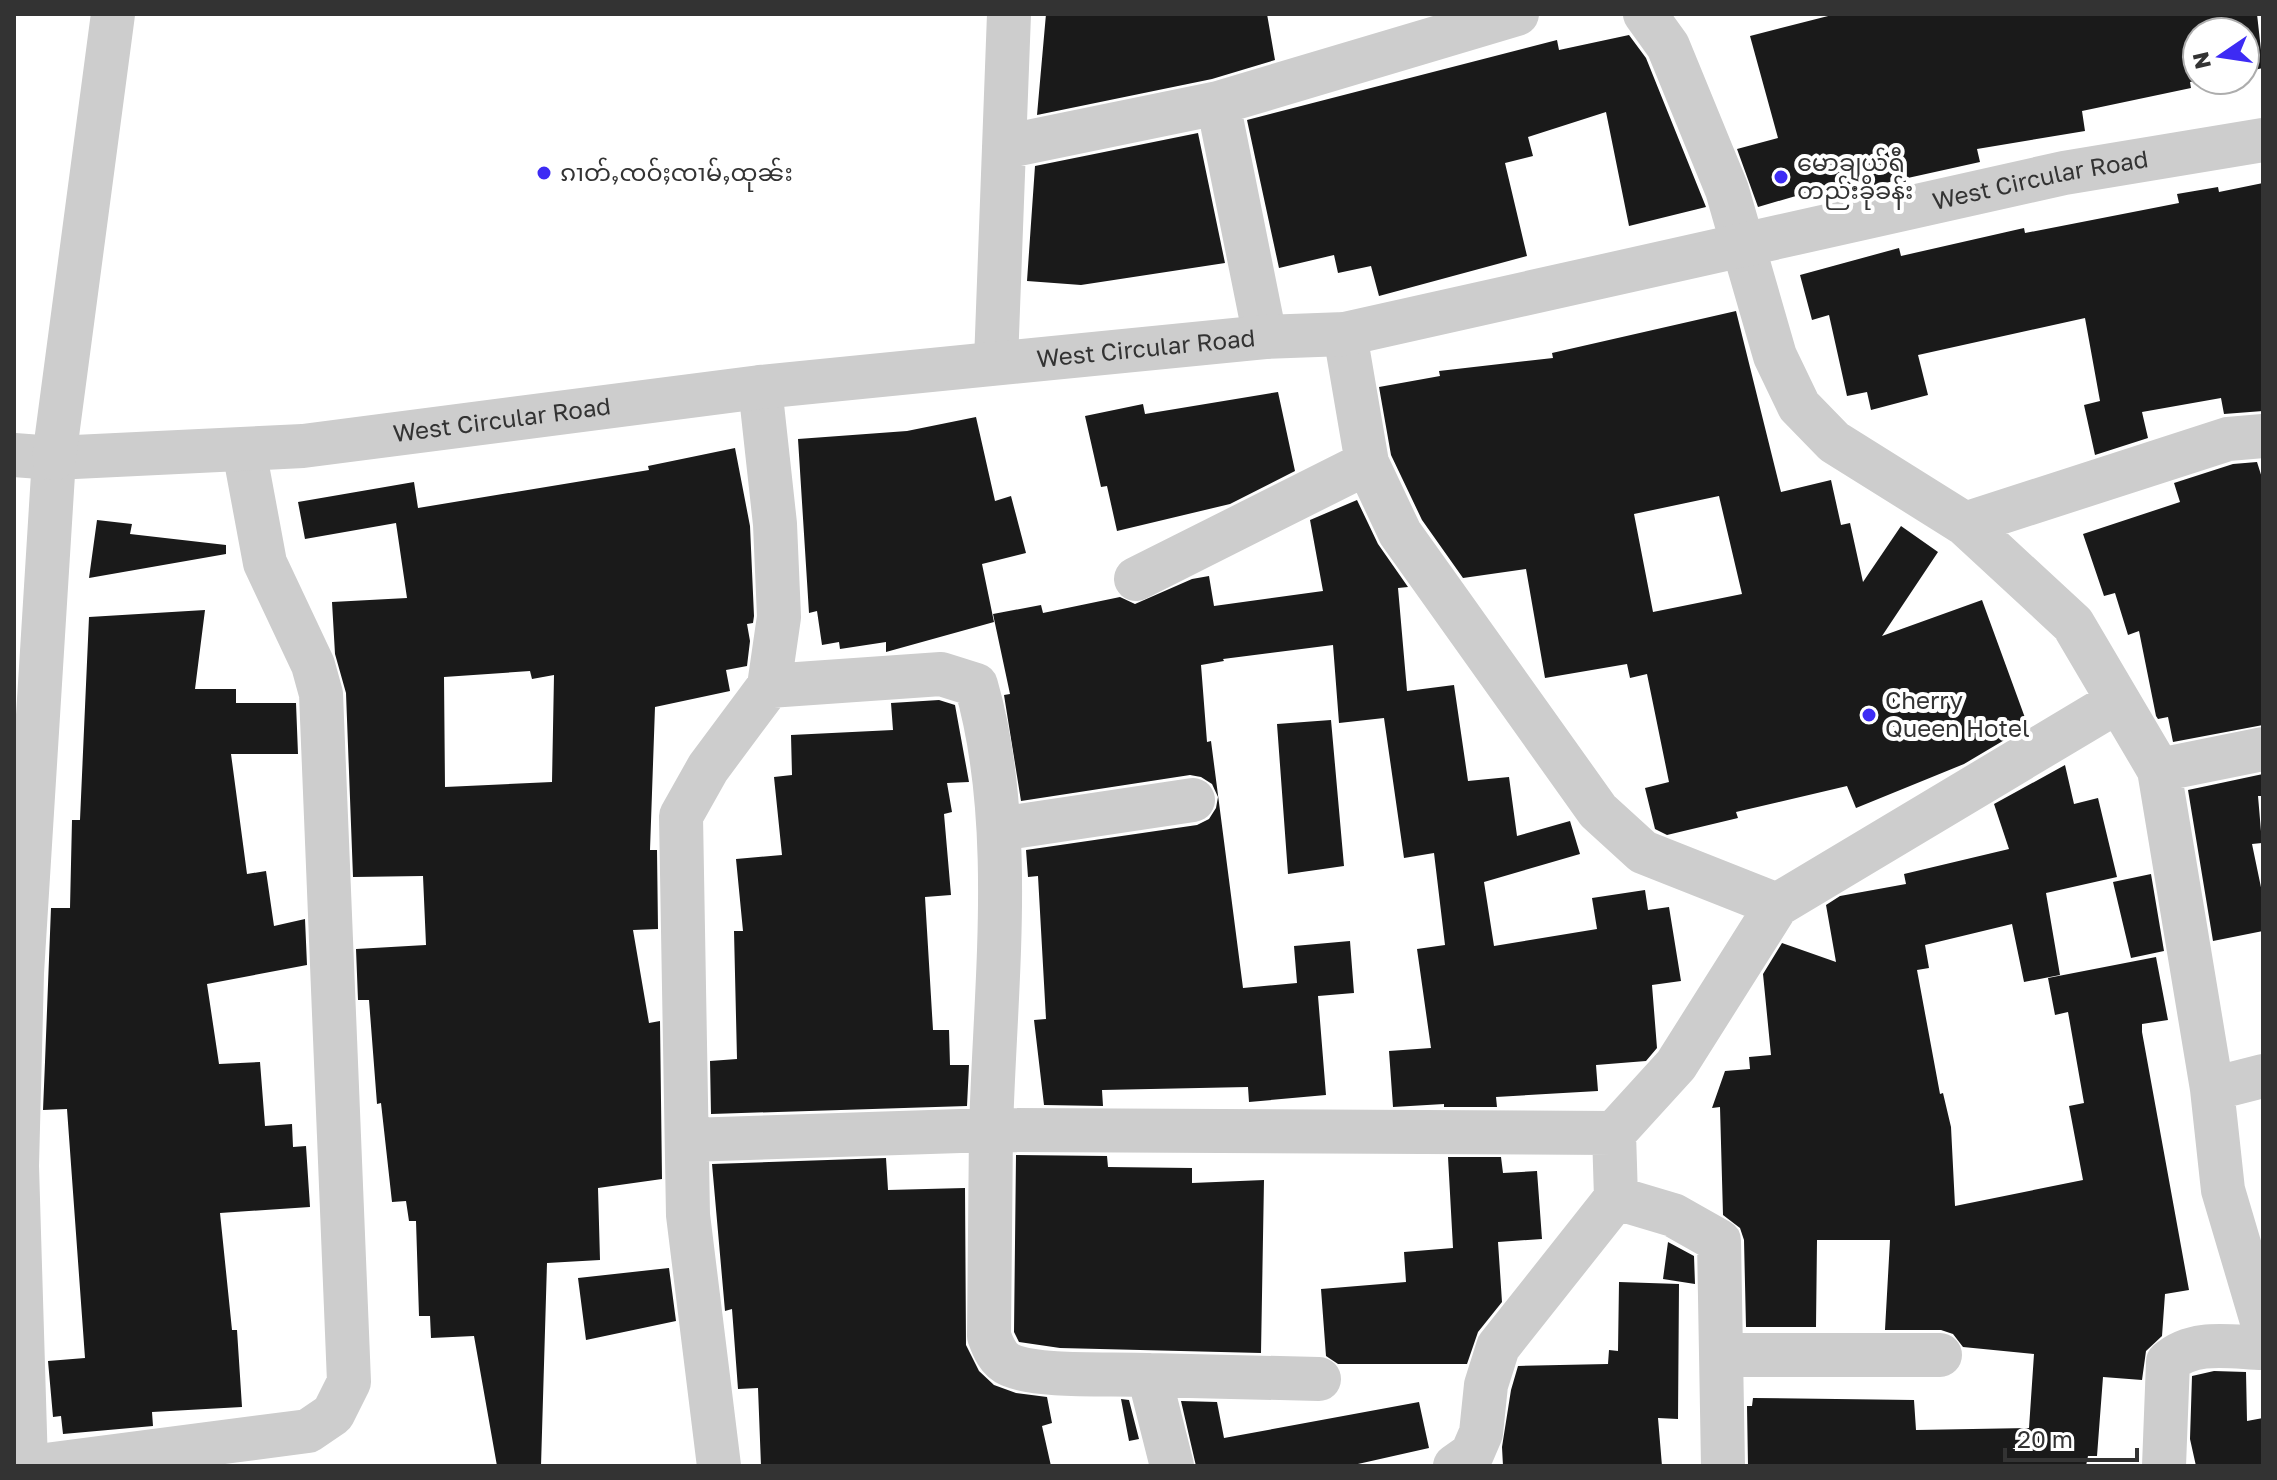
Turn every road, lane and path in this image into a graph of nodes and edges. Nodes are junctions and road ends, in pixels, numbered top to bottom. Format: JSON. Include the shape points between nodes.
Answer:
{"nodes":[{"id":1,"x":113,"y":14,"type":"edge"},
{"id":2,"x":1009,"y":14,"type":"edge"},
{"id":3,"x":1517,"y":14,"type":"edge"},
{"id":4,"x":1645,"y":14,"type":"edge"},
{"id":5,"x":1218,"y":103,"type":"junction"},
{"id":6,"x":2263,"y":140,"type":"edge"},
{"id":7,"x":1004,"y":147,"type":"junction"},
{"id":8,"x":1746,"y":245,"type":"junction"},
{"id":9,"x":1345,"y":334,"type":"junction"},
{"id":10,"x":1265,"y":337,"type":"junction"},
{"id":11,"x":996,"y":362,"type":"junction"},
{"id":12,"x":760,"y":387,"type":"junction"},
{"id":13,"x":2263,"y":436,"type":"edge"},
{"id":14,"x":244,"y":450,"type":"junction"},
{"id":15,"x":34,"y":457,"type":"edge"},
{"id":16,"x":1367,"y":463,"type":"junction"},
{"id":17,"x":1965,"y":524,"type":"junction"},
{"id":18,"x":1136,"y":579,"type":"dead end"},
{"id":19,"x":769,"y":686,"type":"junction"},
{"id":20,"x":2118,"y":701,"type":"junction"},
{"id":21,"x":24,"y":740,"type":"edge"},
{"id":22,"x":2263,"y":749,"type":"edge"},
{"id":23,"x":2159,"y":770,"type":"junction"},
{"id":24,"x":1193,"y":800,"type":"dead end"},
{"id":25,"x":1000,"y":829,"type":"junction"},
{"id":26,"x":1777,"y":905,"type":"junction"},
{"id":27,"x":18,"y":974,"type":"edge"},
{"id":28,"x":2263,"y":1076,"type":"edge"},
{"id":29,"x":2212,"y":1089,"type":"junction"},
{"id":30,"x":991,"y":1130,"type":"junction"},
{"id":31,"x":1614,"y":1133,"type":"junction"},
{"id":32,"x":689,"y":1140,"type":"junction"},
{"id":33,"x":1616,"y":1198,"type":"junction"},
{"id":34,"x":2263,"y":1325,"type":"edge"},
{"id":35,"x":2263,"y":1348,"type":"edge"},
{"id":36,"x":1723,"y":1355,"type":"junction"},
{"id":37,"x":1940,"y":1355,"type":"dead end"},
{"id":38,"x":1149,"y":1375,"type":"junction"},
{"id":39,"x":1319,"y":1379,"type":"dead end"},
{"id":40,"x":26,"y":1466,"type":"edge"},
{"id":41,"x":38,"y":1466,"type":"edge"},
{"id":42,"x":719,"y":1466,"type":"edge"},
{"id":43,"x":1172,"y":1466,"type":"edge"},
{"id":44,"x":1455,"y":1466,"type":"edge"},
{"id":45,"x":1723,"y":1466,"type":"edge"},
{"id":46,"x":2164,"y":1466,"type":"edge"}],
"edges":[{"from":1,"to":15,"type":"street"},
{"from":2,"to":7,"type":"street"},
{"from":3,"to":5,"type":"street"},
{"from":4,"to":8,"type":"street","via":[[1668,46]]},
{"from":5,"to":7,"type":"street"},
{"from":5,"to":10,"type":"street"},
{"from":6,"to":8,"type":"street","name":"West Circular Road","via":[[2064,173]]},
{"from":7,"to":11,"type":"street"},
{"from":8,"to":9,"type":"street","name":"West Circular Road"},
{"from":8,"to":17,"type":"street","via":[[1775,356],[1799,406],[1834,442]]},
{"from":9,"to":10,"type":"street","name":"West Circular Road"},
{"from":9,"to":16,"type":"street"},
{"from":10,"to":11,"type":"street","name":"West Circular Road"},
{"from":11,"to":12,"type":"street","name":"West Circular Road"},
{"from":12,"to":14,"type":"street","name":"West Circular Road"},
{"from":12,"to":19,"type":"street","via":[[779,617]]},
{"from":13,"to":17,"type":"street","via":[[2228,439]]},
{"from":14,"to":15,"type":"street","name":"West Circular Road"},
{"from":14,"to":41,"type":"street","via":[[265,563],[313,665],[321,694],[349,1382],[333,1414],[308,1431]]},
{"from":15,"to":21,"type":"street"},
{"from":16,"to":18,"type":"street"},
{"from":16,"to":26,"type":"street","via":[[1400,533],[1598,811],[1643,852]]},
{"from":17,"to":20,"type":"street","via":[[2073,624]]},
{"from":19,"to":25,"type":"street","via":[[941,674],[976,685],[987,723]]},
{"from":19,"to":32,"type":"street","via":[[708,768],[681,816]]},
{"from":20,"to":23,"type":"street"},
{"from":20,"to":26,"type":"street"},
{"from":21,"to":27,"type":"street"},
{"from":22,"to":23,"type":"street"},
{"from":23,"to":29,"type":"street"},
{"from":24,"to":25,"type":"street"},
{"from":25,"to":30,"type":"street"},
{"from":26,"to":31,"type":"street","via":[[1676,1065]]},
{"from":27,"to":40,"type":"street","via":[[17,1166]]},
{"from":28,"to":29,"type":"street"},
{"from":29,"to":34,"type":"street","via":[[2223,1190]]},
{"from":30,"to":31,"type":"street"},
{"from":30,"to":32,"type":"street"},
{"from":30,"to":38,"type":"street","via":[[989,1336],[995,1353],[1008,1365],[1042,1371]]},
{"from":31,"to":33,"type":"street"},
{"from":32,"to":42,"type":"street","via":[[688,1215]]},
{"from":33,"to":36,"type":"street","via":[[1673,1215],[1719,1241]]},
{"from":33,"to":44,"type":"street","via":[[1498,1347],[1486,1385],[1481,1433],[1472,1454]]},
{"from":35,"to":46,"type":"street","via":[[2199,1346],[2168,1362]]},
{"from":36,"to":37,"type":"street"},
{"from":36,"to":45,"type":"street"},
{"from":38,"to":39,"type":"street"},
{"from":38,"to":43,"type":"street"}]}
